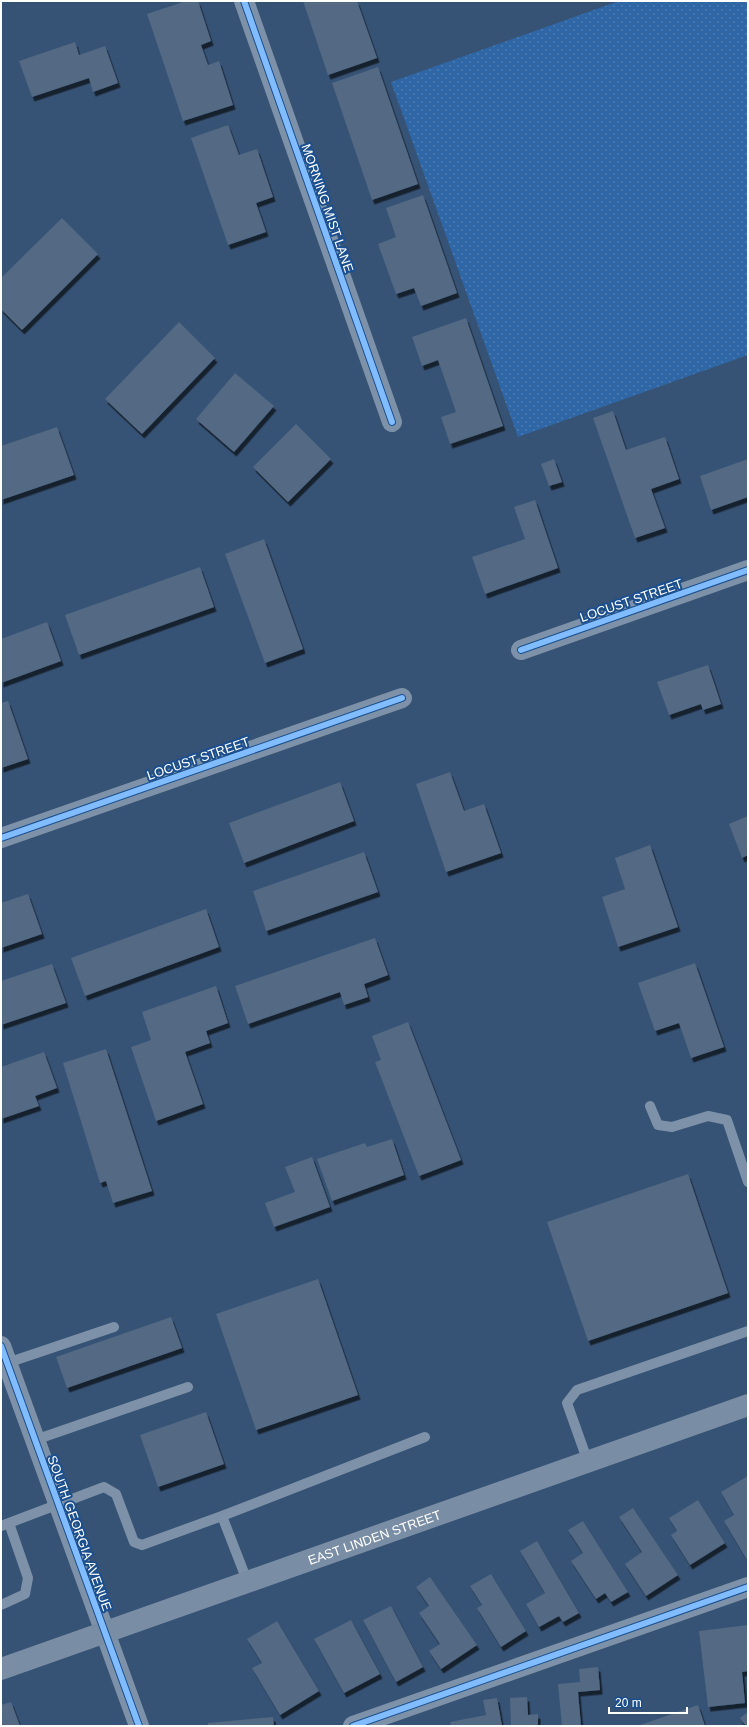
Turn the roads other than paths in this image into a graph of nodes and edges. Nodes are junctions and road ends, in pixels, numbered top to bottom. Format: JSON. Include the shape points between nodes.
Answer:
{"nodes":[{"id":1,"x":244,"y":1,"type":"edge"},
{"id":2,"x":392,"y":422,"type":"dead end"},
{"id":3,"x":748,"y":570,"type":"edge"},
{"id":4,"x":521,"y":650,"type":"dead end"},
{"id":5,"x":402,"y":698,"type":"dead end"},
{"id":6,"x":1,"y":838,"type":"edge"},
{"id":7,"x":650,"y":1106,"type":"dead end"},
{"id":8,"x":748,"y":1182,"type":"edge"},
{"id":9,"x":114,"y":1327,"type":"dead end"},
{"id":10,"x":748,"y":1331,"type":"edge"},
{"id":11,"x":4,"y":1355,"type":"edge"},
{"id":12,"x":188,"y":1387,"type":"dead end"},
{"id":13,"x":748,"y":1405,"type":"edge"},
{"id":14,"x":425,"y":1437,"type":"dead end"},
{"id":15,"x":35,"y":1440,"type":"junction"},
{"id":16,"x":588,"y":1462,"type":"junction"},
{"id":17,"x":59,"y":1505,"type":"junction"},
{"id":18,"x":222,"y":1516,"type":"junction"},
{"id":19,"x":5,"y":1524,"type":"edge"},
{"id":20,"x":248,"y":1582,"type":"junction"},
{"id":21,"x":748,"y":1587,"type":"edge"},
{"id":22,"x":1,"y":1604,"type":"edge"},
{"id":23,"x":105,"y":1633,"type":"junction"},
{"id":24,"x":1,"y":1670,"type":"edge"},
{"id":25,"x":140,"y":1726,"type":"edge"},
{"id":26,"x":353,"y":1726,"type":"edge"}],
"edges":[{"from":1,"to":2,"type":"street","name":"MORNING MIST LANE"},
{"from":3,"to":4,"type":"street","name":"LOCUST STREET"},
{"from":5,"to":6,"type":"street","name":"LOCUST STREET"},
{"from":7,"to":8,"type":"lane","via":[[658,1125],[672,1127],[708,1116],[727,1120]]},
{"from":9,"to":11,"type":"lane"},
{"from":10,"to":16,"type":"lane","via":[[577,1390],[567,1403]]},
{"from":11,"to":15,"type":"street","name":"SOUTH GEORGIA AVENUE"},
{"from":12,"to":15,"type":"lane"},
{"from":13,"to":16,"type":"main road","name":"EAST LINDEN STREET"},
{"from":14,"to":18,"type":"lane"},
{"from":15,"to":17,"type":"street","name":"SOUTH GEORGIA AVENUE"},
{"from":16,"to":20,"type":"main road","name":"EAST LINDEN STREET"},
{"from":17,"to":18,"type":"lane","via":[[104,1487],[116,1494],[134,1542],[142,1545]]},
{"from":17,"to":19,"type":"lane"},
{"from":17,"to":23,"type":"street","name":"SOUTH GEORGIA AVENUE"},
{"from":18,"to":20,"type":"lane"},
{"from":19,"to":22,"type":"lane","via":[[28,1578],[26,1594]]},
{"from":20,"to":23,"type":"main road","name":"EAST LINDEN STREET"},
{"from":21,"to":26,"type":"street"},
{"from":23,"to":24,"type":"main road","name":"EAST LINDEN STREET"},
{"from":23,"to":25,"type":"street","name":"SOUTH GEORGIA AVENUE"}]}
